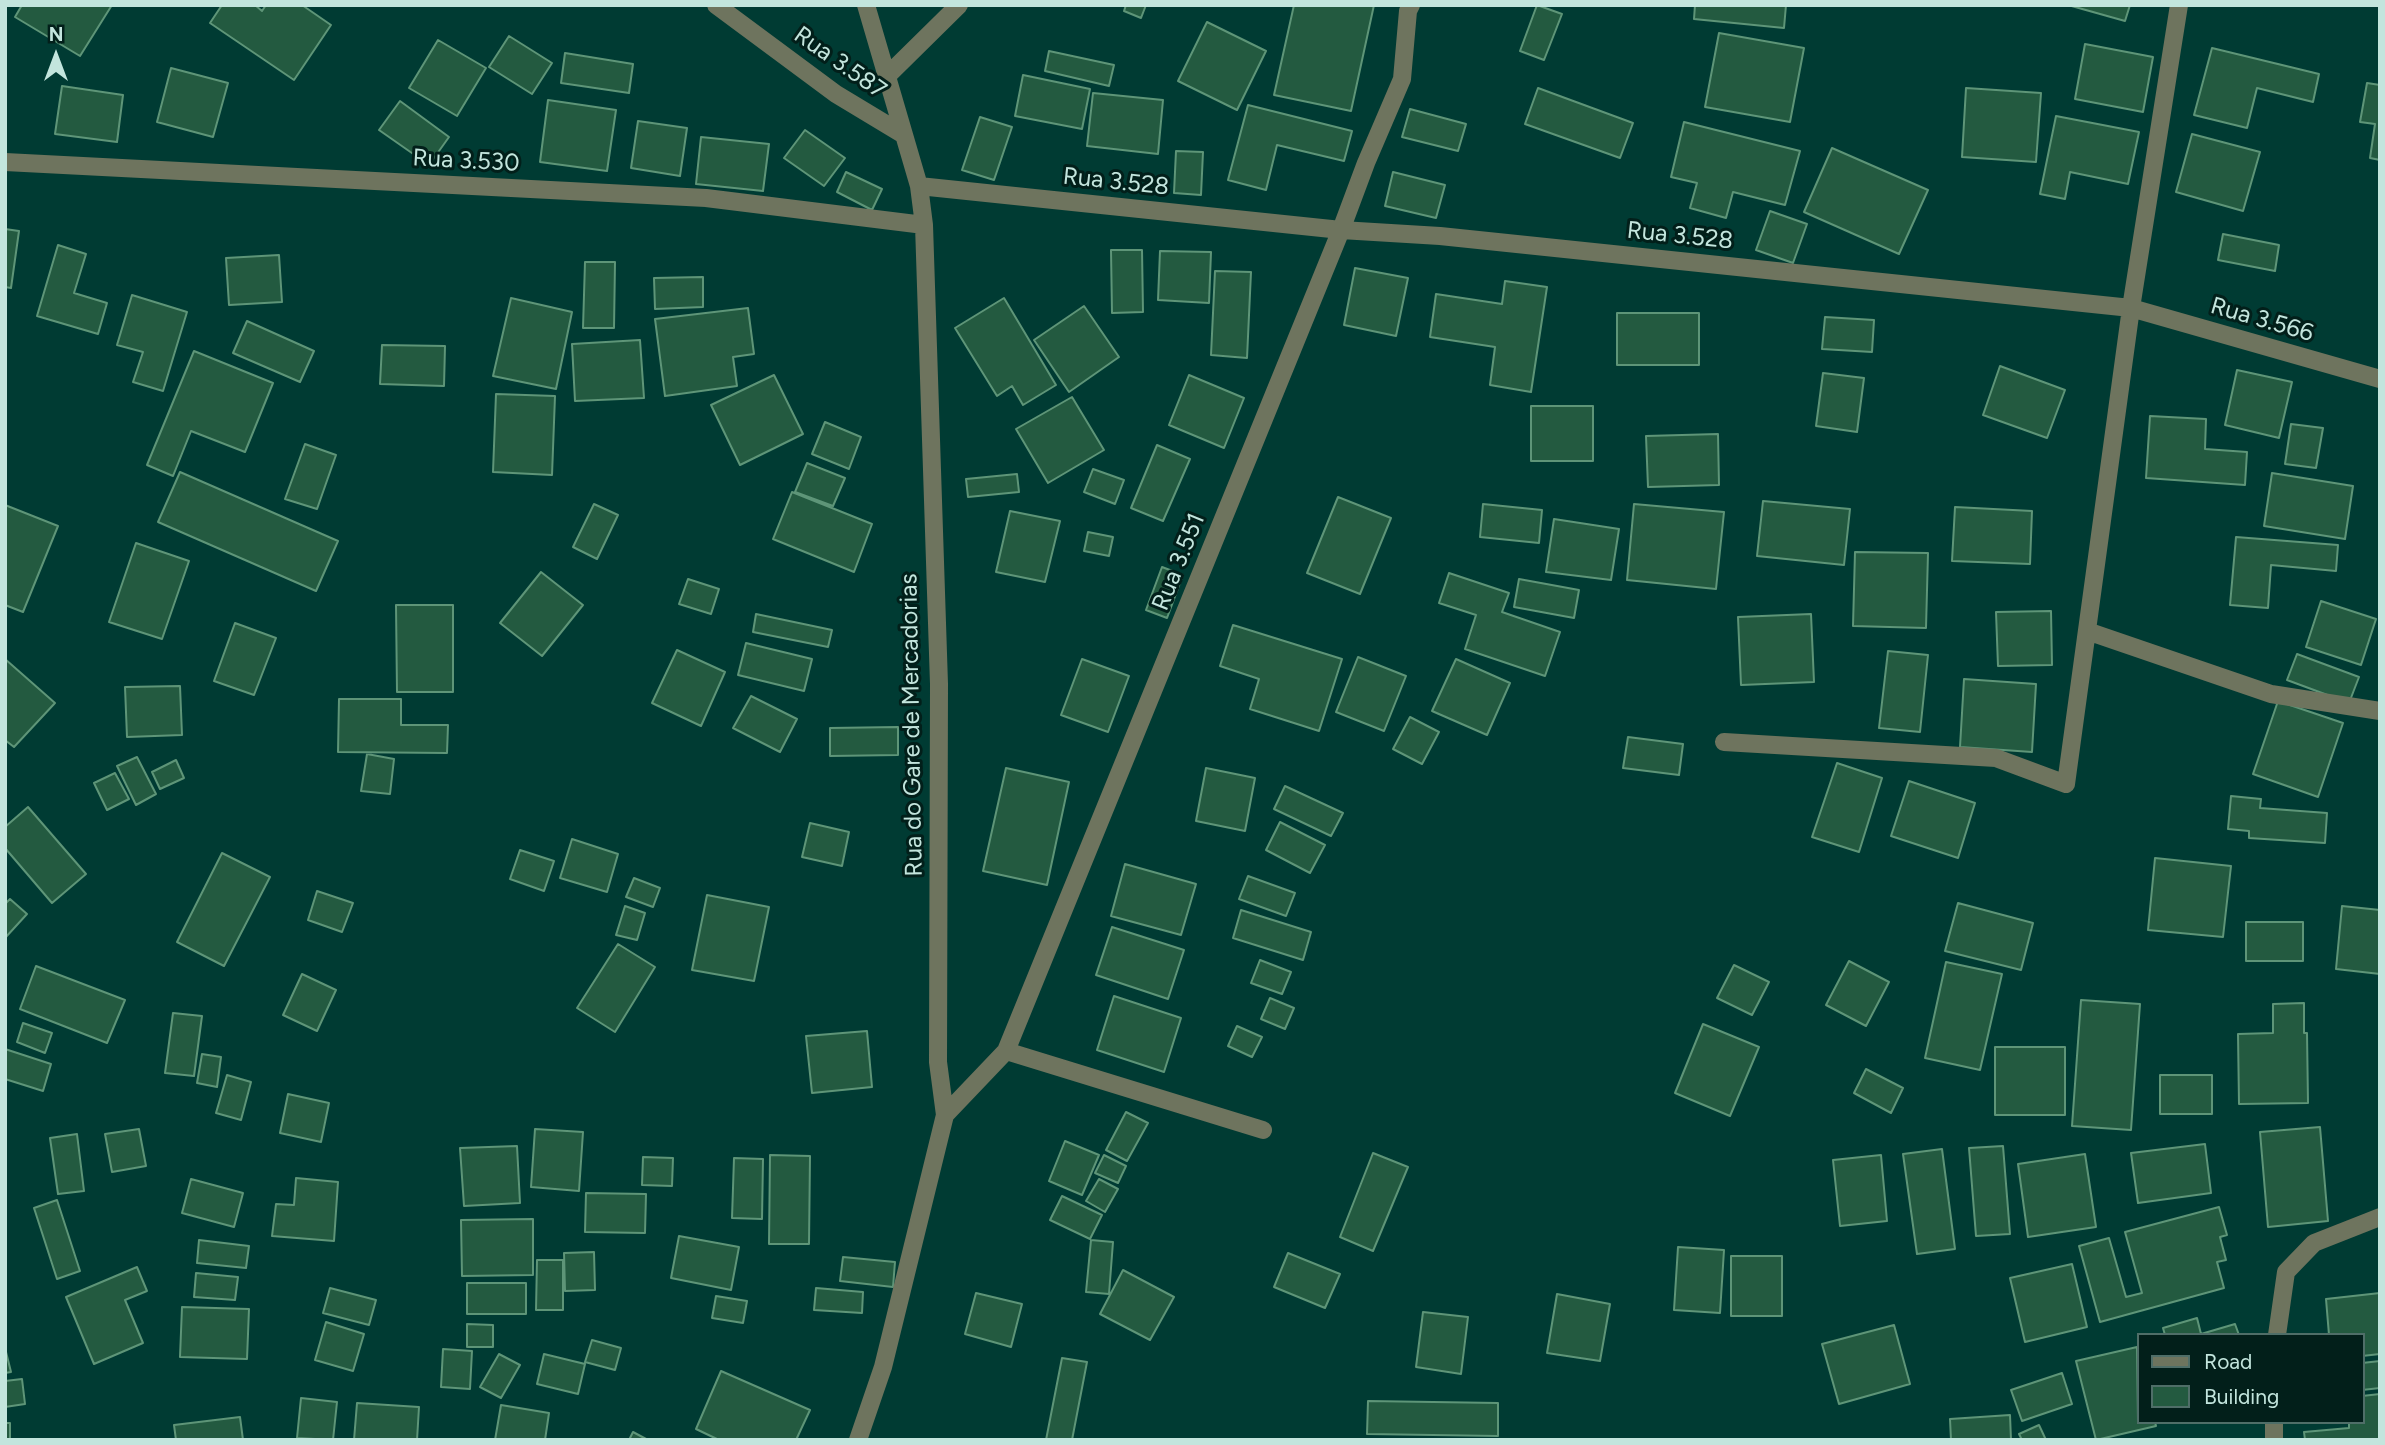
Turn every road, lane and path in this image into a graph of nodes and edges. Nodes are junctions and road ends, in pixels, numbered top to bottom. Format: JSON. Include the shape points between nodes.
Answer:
{"nodes":[{"id":1,"x":716,"y":5,"type":"edge"},
{"id":2,"x":866,"y":5,"type":"edge"},
{"id":3,"x":959,"y":5,"type":"edge"},
{"id":4,"x":1411,"y":5,"type":"edge"},
{"id":5,"x":2179,"y":5,"type":"edge"},
{"id":6,"x":887,"y":76,"type":"junction"},
{"id":7,"x":904,"y":135,"type":"junction"},
{"id":8,"x":5,"y":162,"type":"edge"},
{"id":9,"x":919,"y":186,"type":"junction"},
{"id":10,"x":923,"y":225,"type":"junction"},
{"id":11,"x":1341,"y":230,"type":"junction"},
{"id":12,"x":2131,"y":308,"type":"junction"},
{"id":13,"x":2380,"y":379,"type":"edge"},
{"id":14,"x":2087,"y":631,"type":"junction"},
{"id":15,"x":2380,"y":711,"type":"edge"},
{"id":16,"x":1724,"y":742,"type":"dead end"},
{"id":17,"x":1006,"y":1051,"type":"junction"},
{"id":18,"x":945,"y":1115,"type":"junction"},
{"id":19,"x":1263,"y":1130,"type":"dead end"},
{"id":20,"x":2380,"y":1217,"type":"edge"},
{"id":21,"x":2277,"y":1333,"type":"edge"},
{"id":22,"x":858,"y":1440,"type":"edge"}],
"edges":[{"from":1,"to":7,"type":"street","name":"Rua 3.587","via":[[836,94]]},
{"from":2,"to":6,"type":"street","name":"Rua do Gare de Mercadorias"},
{"from":3,"to":6,"type":"street"},
{"from":4,"to":11,"type":"street","name":"Rua 3.551","via":[[1402,79]]},
{"from":5,"to":12,"type":"street"},
{"from":6,"to":7,"type":"street","name":"Rua do Gare de Mercadorias"},
{"from":7,"to":9,"type":"street","name":"Rua do Gare de Mercadorias"},
{"from":8,"to":10,"type":"street","name":"Rua 3.530","via":[[706,198]]},
{"from":9,"to":10,"type":"street","name":"Rua do Gare de Mercadorias"},
{"from":9,"to":11,"type":"street","name":"Rua 3.528"},
{"from":10,"to":18,"type":"street","name":"Rua do Gare de Mercadorias","via":[[939,684],[939,1062]]},
{"from":11,"to":12,"type":"street","name":"Rua 3.528","via":[[1440,236]]},
{"from":11,"to":17,"type":"street","name":"Rua 3.551"},
{"from":12,"to":13,"type":"street","name":"Rua 3.566"},
{"from":12,"to":14,"type":"street"},
{"from":14,"to":15,"type":"street","via":[[2271,694]]},
{"from":14,"to":16,"type":"street","via":[[2066,784],[1996,758]]},
{"from":17,"to":18,"type":"street","name":"Rua 3.551"},
{"from":17,"to":19,"type":"street"},
{"from":18,"to":22,"type":"street","name":"Rua do Gare de Mercadorias","via":[[883,1367]]},
{"from":20,"to":21,"type":"street","via":[[2314,1243],[2286,1272]]}]}
